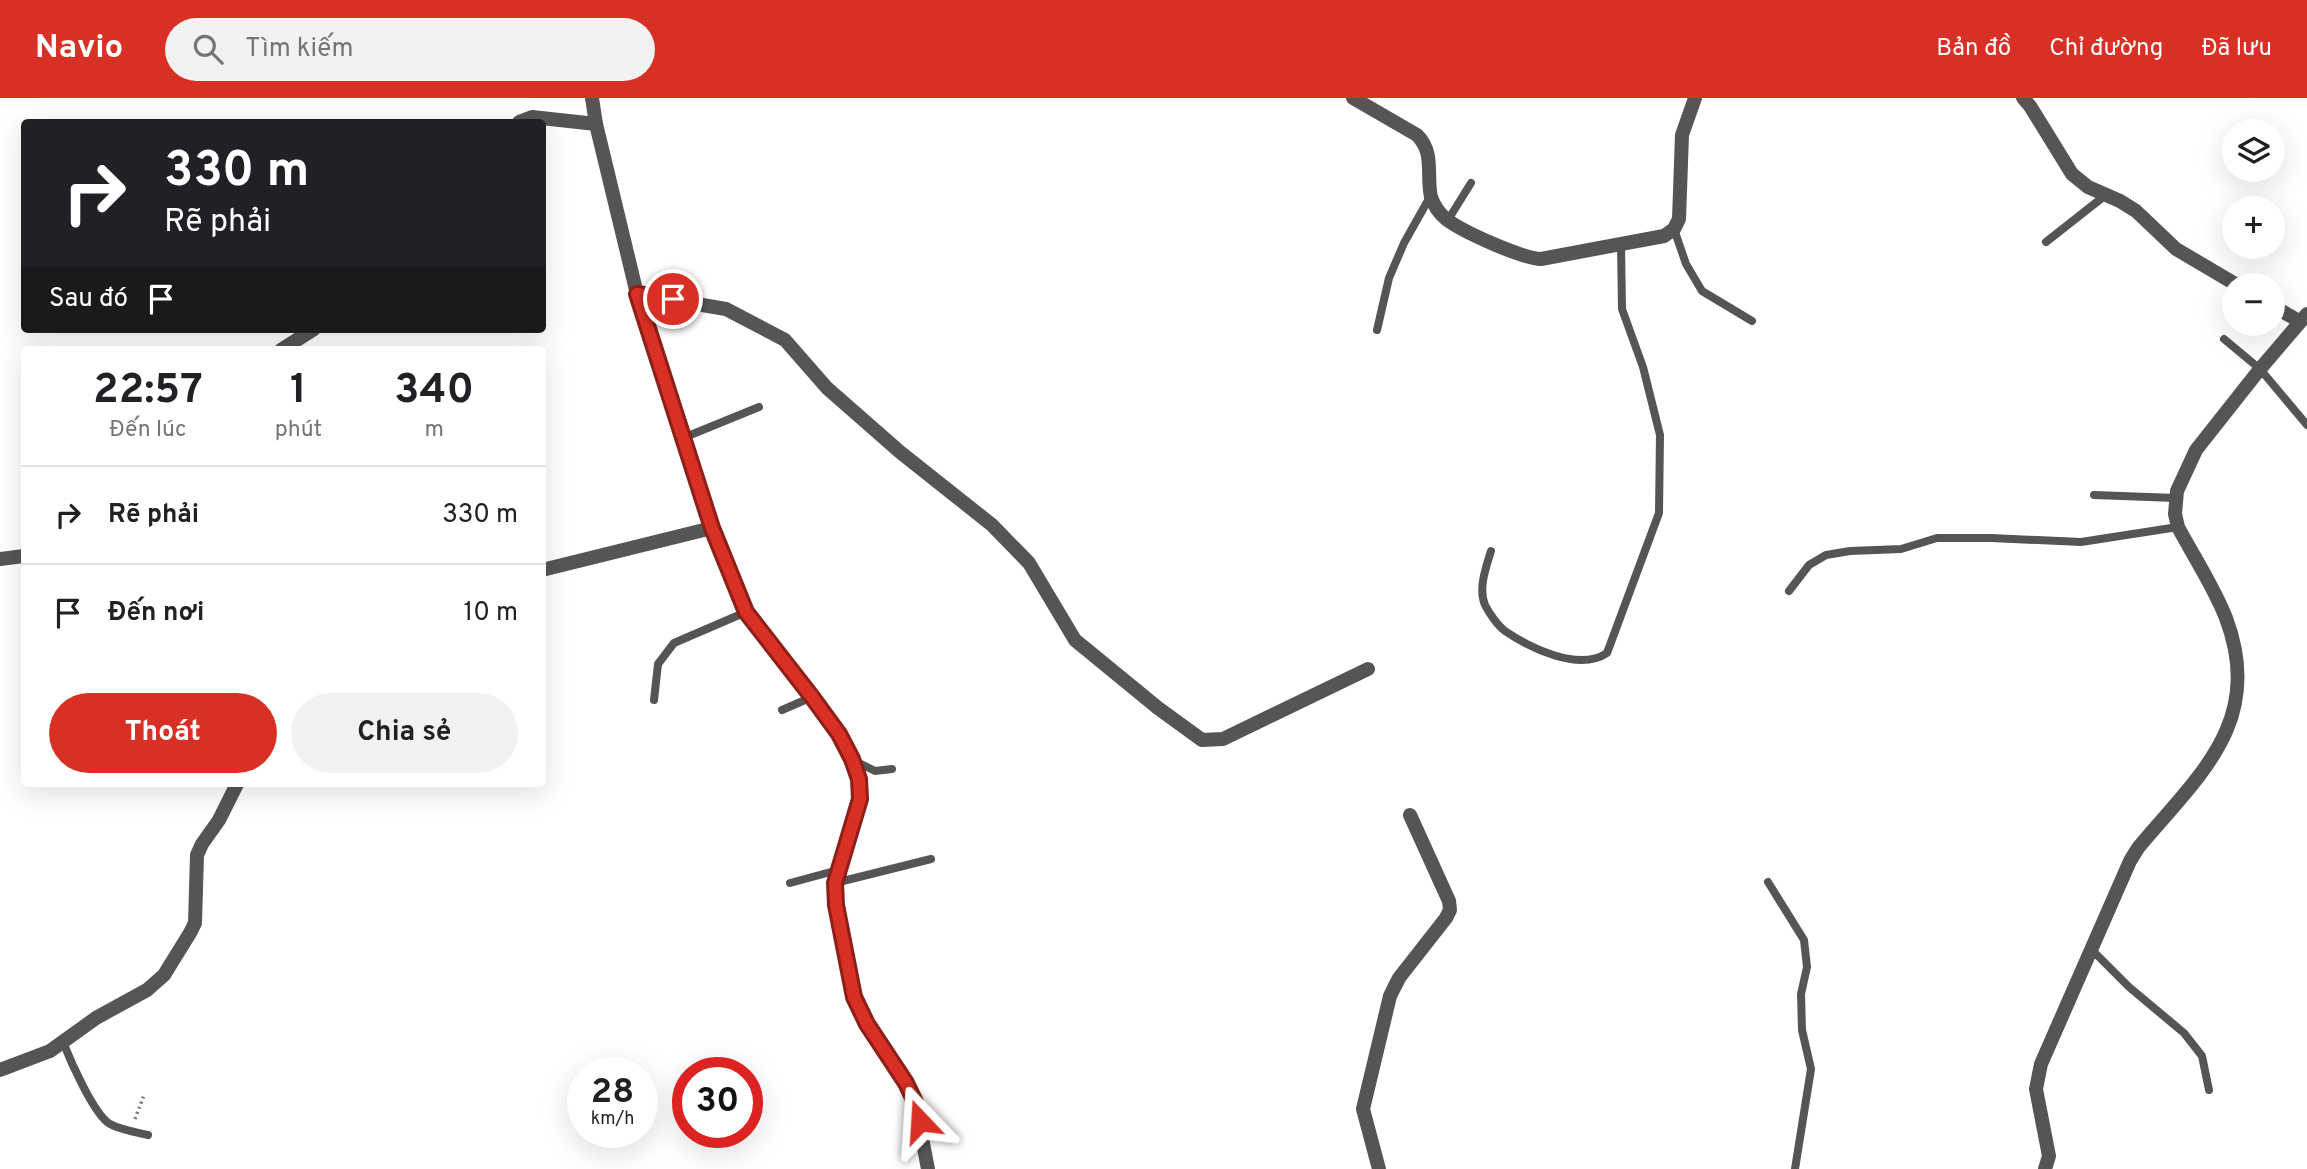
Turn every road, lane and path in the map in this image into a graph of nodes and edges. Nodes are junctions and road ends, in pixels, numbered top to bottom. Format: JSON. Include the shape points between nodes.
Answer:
{"nodes":[{"id":1,"x":592,"y":98,"type":"edge"},
{"id":2,"x":1353,"y":98,"type":"edge"},
{"id":3,"x":1695,"y":98,"type":"edge"},
{"id":4,"x":2023,"y":98,"type":"edge"},
{"id":5,"x":527,"y":119,"type":"edge"},
{"id":6,"x":596,"y":124,"type":"junction"},
{"id":7,"x":1471,"y":183,"type":"dead end"},
{"id":8,"x":2107,"y":194,"type":"junction"},
{"id":9,"x":1431,"y":195,"type":"junction"},
{"id":10,"x":1448,"y":220,"type":"junction"},
{"id":11,"x":1674,"y":229,"type":"junction"},
{"id":12,"x":2046,"y":242,"type":"dead end"},
{"id":13,"x":1621,"y":244,"type":"junction"},
{"id":14,"x":2222,"y":277,"type":"edge"},
{"id":15,"x":637,"y":294,"type":"junction"},
{"id":16,"x":2285,"y":310,"type":"edge"},
{"id":17,"x":2303,"y":317,"type":"edge"},
{"id":18,"x":1752,"y":321,"type":"dead end"},
{"id":19,"x":1377,"y":330,"type":"dead end"},
{"id":20,"x":308,"y":333,"type":"edge"},
{"id":21,"x":2224,"y":339,"type":"dead end"},
{"id":22,"x":287,"y":346,"type":"edge"},
{"id":23,"x":2260,"y":369,"type":"junction"},
{"id":24,"x":759,"y":407,"type":"dead end"},
{"id":25,"x":2307,"y":425,"type":"edge"},
{"id":26,"x":683,"y":438,"type":"junction"},
{"id":27,"x":2094,"y":495,"type":"dead end"},
{"id":28,"x":2176,"y":498,"type":"junction"},
{"id":29,"x":2178,"y":527,"type":"junction"},
{"id":30,"x":712,"y":528,"type":"junction"},
{"id":31,"x":1491,"y":551,"type":"dead end"},
{"id":32,"x":21,"y":556,"type":"edge"},
{"id":33,"x":0,"y":559,"type":"edge"},
{"id":34,"x":546,"y":569,"type":"edge"},
{"id":35,"x":1789,"y":591,"type":"dead end"},
{"id":36,"x":746,"y":612,"type":"junction"},
{"id":37,"x":1367,"y":669,"type":"dead end"},
{"id":38,"x":812,"y":697,"type":"junction"},
{"id":39,"x":654,"y":700,"type":"dead end"},
{"id":40,"x":782,"y":710,"type":"dead end"},
{"id":41,"x":852,"y":759,"type":"junction"},
{"id":42,"x":892,"y":769,"type":"dead end"},
{"id":43,"x":236,"y":787,"type":"edge"},
{"id":44,"x":1410,"y":815,"type":"dead end"},
{"id":45,"x":931,"y":859,"type":"dead end"},
{"id":46,"x":837,"y":877,"type":"junction"},
{"id":47,"x":790,"y":883,"type":"dead end"},
{"id":48,"x":1768,"y":883,"type":"dead end"},
{"id":49,"x":2091,"y":949,"type":"junction"},
{"id":50,"x":63,"y":1042,"type":"junction"},
{"id":51,"x":0,"y":1070,"type":"edge"},
{"id":52,"x":2208,"y":1090,"type":"dead end"},
{"id":53,"x":144,"y":1095,"type":"dead end"},
{"id":54,"x":131,"y":1130,"type":"junction"},
{"id":55,"x":148,"y":1135,"type":"dead end"},
{"id":56,"x":928,"y":1169,"type":"edge"},
{"id":57,"x":1379,"y":1169,"type":"edge"},
{"id":58,"x":1795,"y":1169,"type":"edge"},
{"id":59,"x":2045,"y":1169,"type":"edge"}],
"edges":[{"from":1,"to":6,"type":"street"},
{"from":2,"to":9,"type":"street","via":[[1425,143]]},
{"from":3,"to":11,"type":"street","via":[[1682,135],[1679,219]]},
{"from":4,"to":8,"type":"street","via":[[2072,174]]},
{"from":5,"to":6,"type":"street"},
{"from":6,"to":15,"type":"street"},
{"from":7,"to":10,"type":"lane"},
{"from":8,"to":12,"type":"lane"},
{"from":8,"to":14,"type":"street","via":[[2136,211],[2189,258]]},
{"from":9,"to":10,"type":"street","via":[[1435,208]]},
{"from":9,"to":19,"type":"lane","via":[[1389,278]]},
{"from":10,"to":13,"type":"street","via":[[1528,258]]},
{"from":11,"to":13,"type":"street","via":[[1664,236]]},
{"from":11,"to":18,"type":"lane","via":[[1702,291]]},
{"from":13,"to":31,"type":"lane","via":[[1622,309],[1660,435],[1659,513],[1606,653],[1596,661],[1562,657],[1502,630],[1484,603],[1483,577]]},
{"from":15,"to":26,"type":"street"},
{"from":15,"to":37,"type":"street","via":[[726,309],[785,340],[827,388],[992,526],[1029,563],[1075,640],[1202,740],[1223,739]]},
{"from":16,"to":17,"type":"street"},
{"from":17,"to":23,"type":"street"},
{"from":20,"to":22,"type":"street"},
{"from":21,"to":23,"type":"lane"},
{"from":23,"to":25,"type":"lane"},
{"from":23,"to":28,"type":"street","via":[[2196,450]]},
{"from":24,"to":26,"type":"lane"},
{"from":26,"to":30,"type":"street"},
{"from":27,"to":28,"type":"lane"},
{"from":28,"to":29,"type":"street"},
{"from":29,"to":35,"type":"lane","via":[[2081,542],[1937,538],[1901,549],[1850,551],[1826,555],[1809,565]]},
{"from":29,"to":49,"type":"street","via":[[2225,615],[2236,649],[2236,708],[2210,761],[2138,848]]},
{"from":30,"to":34,"type":"street"},
{"from":30,"to":36,"type":"street"},
{"from":32,"to":33,"type":"street"},
{"from":36,"to":38,"type":"street"},
{"from":36,"to":39,"type":"lane","via":[[674,643],[658,664]]},
{"from":38,"to":40,"type":"lane"},
{"from":38,"to":41,"type":"street"},
{"from":41,"to":42,"type":"lane","via":[[875,771]]},
{"from":41,"to":46,"type":"street","via":[[860,799]]},
{"from":43,"to":50,"type":"street","via":[[197,855],[195,923],[164,975]]},
{"from":44,"to":57,"type":"street","via":[[1450,910],[1390,996],[1363,1109]]},
{"from":45,"to":46,"type":"lane"},
{"from":46,"to":47,"type":"lane"},
{"from":46,"to":56,"type":"street","via":[[836,905],[854,997],[915,1102]]},
{"from":48,"to":58,"type":"lane","via":[[1804,940],[1807,967],[1801,994],[1802,1030],[1811,1069]]},
{"from":49,"to":52,"type":"lane","via":[[2184,1033],[2202,1056]]},
{"from":49,"to":59,"type":"street","via":[[2036,1079],[2049,1156]]},
{"from":50,"to":51,"type":"street"},
{"from":50,"to":54,"type":"lane","via":[[98,1113],[108,1123]]},
{"from":53,"to":54,"type":"path"},
{"from":54,"to":55,"type":"lane"}]}
